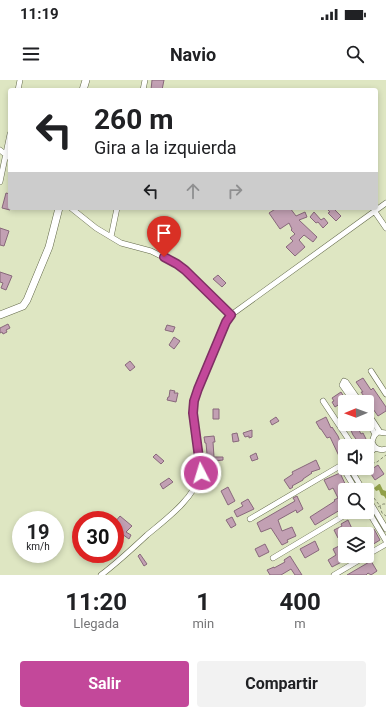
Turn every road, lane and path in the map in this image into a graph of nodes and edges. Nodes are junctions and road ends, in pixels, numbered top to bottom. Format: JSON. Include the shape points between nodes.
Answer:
{"nodes":[{"id":1,"x":0,"y":150,"type":"edge"},
{"id":2,"x":8,"y":157,"type":"edge"},
{"id":3,"x":0,"y":182,"type":"edge"},
{"id":4,"x":58,"y":210,"type":"edge"},
{"id":5,"x":74,"y":210,"type":"edge"},
{"id":6,"x":117,"y":210,"type":"edge"},
{"id":7,"x":377,"y":210,"type":"edge"},
{"id":8,"x":374,"y":212,"type":"junction"},
{"id":9,"x":386,"y":228,"type":"edge"},
{"id":10,"x":111,"y":237,"type":"junction"},
{"id":11,"x":0,"y":315,"type":"edge"},
{"id":12,"x":231,"y":315,"type":"junction"},
{"id":13,"x":371,"y":371,"type":"dead end"},
{"id":14,"x":386,"y":394,"type":"edge"},
{"id":15,"x":349,"y":395,"type":"edge"},
{"id":16,"x":355,"y":395,"type":"edge"},
{"id":17,"x":323,"y":402,"type":"dead end"},
{"id":18,"x":374,"y":422,"type":"edge"},
{"id":19,"x":381,"y":433,"type":"edge"},
{"id":20,"x":348,"y":439,"type":"edge"},
{"id":21,"x":375,"y":446,"type":"joint"},
{"id":22,"x":386,"y":448,"type":"edge"},
{"id":23,"x":386,"y":455,"type":"edge"},
{"id":24,"x":374,"y":463,"type":"edge"},
{"id":25,"x":338,"y":470,"type":"edge"},
{"id":26,"x":374,"y":499,"type":"edge"},
{"id":27,"x":386,"y":504,"type":"edge"},
{"id":28,"x":380,"y":506,"type":"junction"},
{"id":29,"x":374,"y":510,"type":"joint"},
{"id":30,"x":386,"y":516,"type":"edge"},
{"id":31,"x":250,"y":519,"type":"dead end"},
{"id":32,"x":338,"y":519,"type":"edge"},
{"id":33,"x":373,"y":519,"type":"edge"},
{"id":34,"x":386,"y":529,"type":"edge"},
{"id":35,"x":386,"y":543,"type":"edge"},
{"id":36,"x":374,"y":551,"type":"edge"},
{"id":37,"x":273,"y":558,"type":"dead end"},
{"id":38,"x":354,"y":563,"type":"edge"},
{"id":39,"x":101,"y":575,"type":"edge"},
{"id":40,"x":334,"y":575,"type":"edge"}],
"edges":[{"from":1,"to":2,"type":"street"},
{"from":2,"to":3,"type":"street"},
{"from":4,"to":11,"type":"street","via":[[49,247],[27,300],[22,306]]},
{"from":5,"to":10,"type":"street"},
{"from":6,"to":10,"type":"street"},
{"from":7,"to":8,"type":"street"},
{"from":8,"to":9,"type":"street"},
{"from":8,"to":12,"type":"street"},
{"from":10,"to":12,"type":"street","via":[[129,246],[151,251],[177,264]]},
{"from":12,"to":39,"type":"street","via":[[194,401],[193,413],[201,473],[197,484],[180,506]]},
{"from":13,"to":14,"type":"street"},
{"from":15,"to":16,"type":"street","via":[[342,384],[344,381]]},
{"from":17,"to":20,"type":"street"},
{"from":18,"to":19,"type":"street"},
{"from":19,"to":21,"type":"street","via":[[373,439]]},
{"from":21,"to":22,"type":"street","via":[[383,450]]},
{"from":23,"to":24,"type":"path"},
{"from":25,"to":31,"type":"street"},
{"from":26,"to":28,"type":"path"},
{"from":27,"to":28,"type":"path"},
{"from":28,"to":29,"type":"path"},
{"from":28,"to":30,"type":"path"},
{"from":29,"to":34,"type":"street"},
{"from":32,"to":37,"type":"street"},
{"from":33,"to":35,"type":"street"},
{"from":35,"to":36,"type":"street"},
{"from":38,"to":40,"type":"street"}]}
